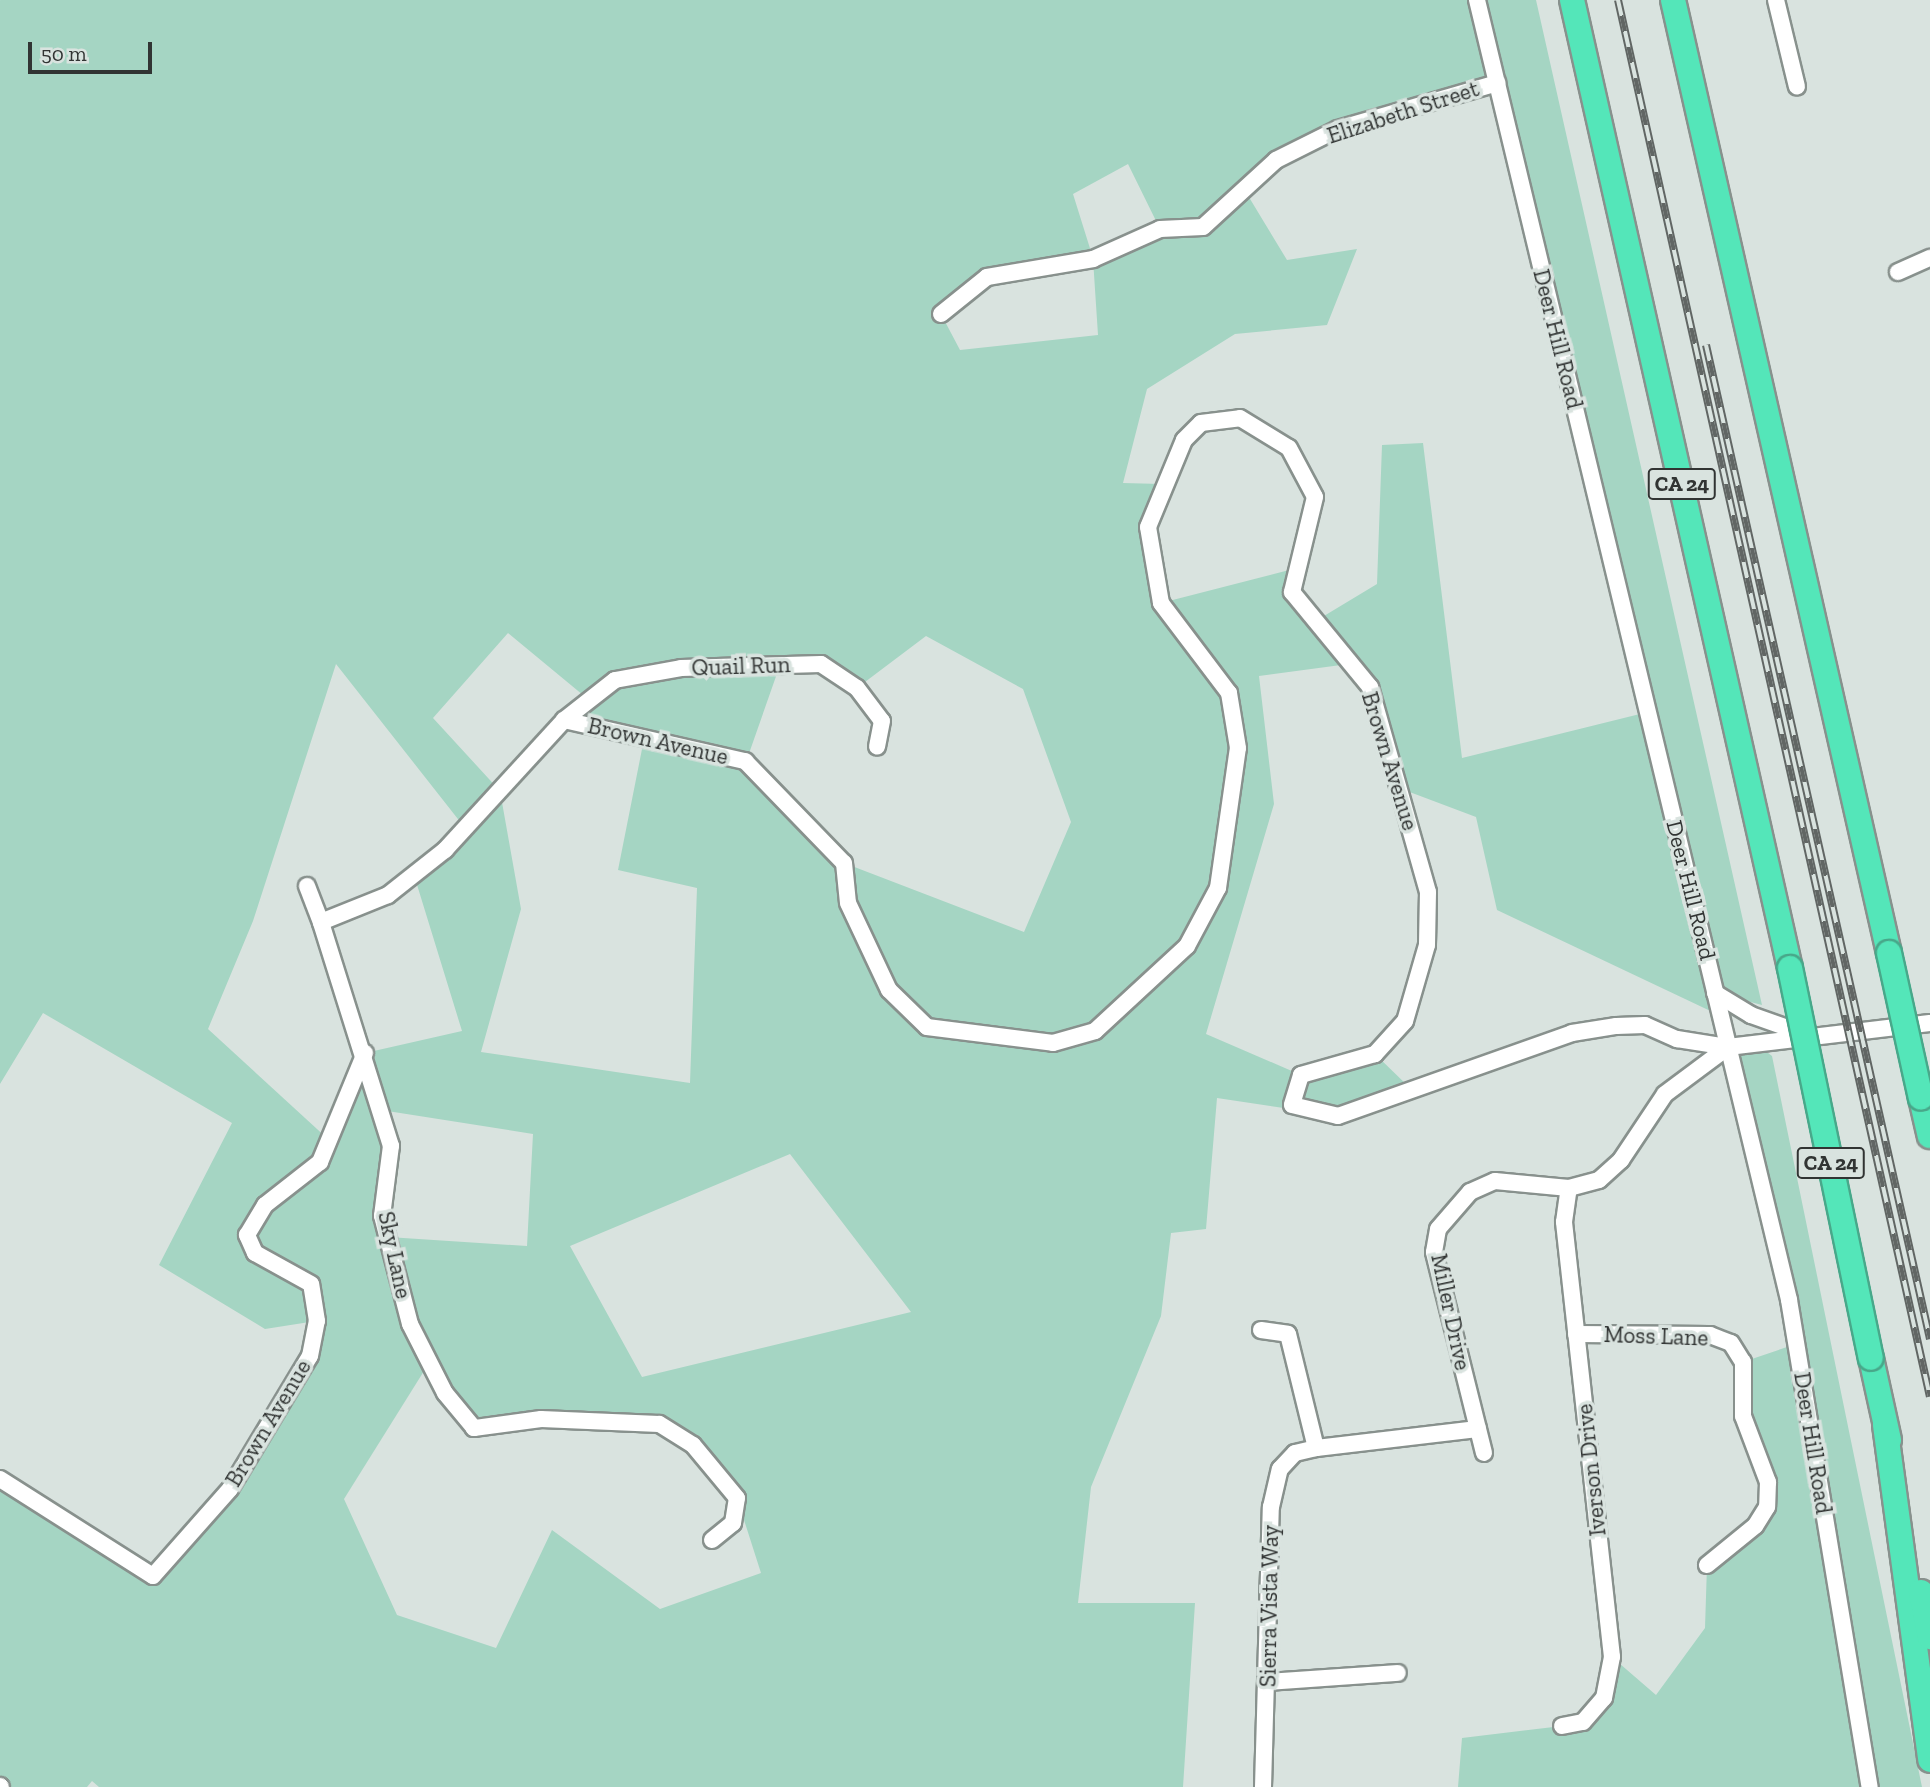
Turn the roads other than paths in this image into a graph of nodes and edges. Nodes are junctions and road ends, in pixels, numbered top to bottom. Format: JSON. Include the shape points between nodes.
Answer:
{"nodes":[{"id":1,"x":1477,"y":0,"type":"edge"},
{"id":2,"x":1572,"y":0,"type":"edge"},
{"id":3,"x":1673,"y":0,"type":"edge"},
{"id":4,"x":1776,"y":0,"type":"edge"},
{"id":5,"x":1497,"y":83,"type":"junction"},
{"id":6,"x":1797,"y":87,"type":"dead end"},
{"id":7,"x":1930,"y":258,"type":"edge"},
{"id":8,"x":1898,"y":272,"type":"dead end"},
{"id":9,"x":941,"y":314,"type":"dead end"},
{"id":10,"x":565,"y":720,"type":"junction"},
{"id":11,"x":877,"y":747,"type":"dead end"},
{"id":12,"x":307,"y":886,"type":"dead end"},
{"id":13,"x":321,"y":922,"type":"junction"},
{"id":14,"x":1715,"y":993,"type":"junction"},
{"id":15,"x":1930,"y":1023,"type":"edge"},
{"id":16,"x":1807,"y":1035,"type":"junction"},
{"id":17,"x":1728,"y":1047,"type":"junction"},
{"id":18,"x":365,"y":1053,"type":"junction"},
{"id":19,"x":1922,"y":1098,"type":"junction"},
{"id":20,"x":1930,"y":1127,"type":"edge"},
{"id":21,"x":1930,"y":1136,"type":"edge"},
{"id":22,"x":1569,"y":1188,"type":"junction"},
{"id":23,"x":1261,"y":1330,"type":"dead end"},
{"id":24,"x":1576,"y":1334,"type":"junction"},
{"id":25,"x":1885,"y":1425,"type":"junction"},
{"id":26,"x":1478,"y":1429,"type":"junction"},
{"id":27,"x":1316,"y":1448,"type":"junction"},
{"id":28,"x":1484,"y":1453,"type":"dead end"},
{"id":29,"x":0,"y":1479,"type":"edge"},
{"id":30,"x":712,"y":1540,"type":"dead end"},
{"id":31,"x":1707,"y":1565,"type":"dead end"},
{"id":32,"x":1930,"y":1637,"type":"edge"},
{"id":33,"x":1398,"y":1673,"type":"dead end"},
{"id":34,"x":1268,"y":1682,"type":"junction"},
{"id":35,"x":1562,"y":1726,"type":"dead end"},
{"id":36,"x":1930,"y":1760,"type":"edge"},
{"id":37,"x":1263,"y":1787,"type":"edge"},
{"id":38,"x":1870,"y":1787,"type":"edge"}],
"edges":[{"from":1,"to":5,"type":"street","name":"Deer Hill Road"},
{"from":2,"to":25,"type":"highway","number":"CA 24","bridge":true,"via":[[1790,968]]},
{"from":3,"to":19,"type":"highway","bridge":true},
{"from":4,"to":6,"type":"street"},
{"from":5,"to":9,"type":"street","name":"Elizabeth Street","via":[[1338,129],[1276,160],[1203,227],[1160,229],[1093,259],[987,277]]},
{"from":5,"to":14,"type":"street","name":"Deer Hill Road"},
{"from":7,"to":8,"type":"street"},
{"from":10,"to":11,"type":"street","name":"Quail Run","via":[[615,680],[681,668],[821,664],[857,688],[882,721]]},
{"from":10,"to":13,"type":"street","via":[[445,850],[388,895]]},
{"from":10,"to":17,"type":"street","name":"Brown Avenue","via":[[746,761],[844,863],[848,903],[889,990],[927,1027],[1053,1043],[1095,1031],[1187,946],[1218,888],[1238,748],[1228,693],[1161,603],[1148,527],[1184,440],[1202,424],[1240,418],[1289,448],[1315,497],[1292,592],[1370,687],[1428,892],[1427,945],[1405,1021],[1375,1055],[1301,1075],[1292,1105],[1338,1115],[1572,1033],[1616,1026],[1645,1025],[1677,1039]]},
{"from":12,"to":13,"type":"street","name":"Sky Lane"},
{"from":13,"to":18,"type":"street","name":"Sky Lane"},
{"from":14,"to":16,"type":"street","via":[[1751,1015]]},
{"from":14,"to":17,"type":"street","name":"Deer Hill Road"},
{"from":15,"to":16,"type":"street","name":"Brown Avenue"},
{"from":16,"to":17,"type":"street","name":"Brown Avenue"},
{"from":17,"to":22,"type":"street","name":"Miller Drive","via":[[1665,1094],[1621,1160],[1599,1180]]},
{"from":17,"to":38,"type":"street","name":"Deer Hill Road","via":[[1789,1300]]},
{"from":18,"to":29,"type":"street","name":"Brown Avenue","via":[[320,1162],[265,1205],[247,1235],[255,1253],[311,1284],[317,1321],[310,1356],[230,1489],[153,1576]]},
{"from":18,"to":30,"type":"street","name":"Sky Lane","via":[[391,1146],[382,1216],[411,1324],[445,1393],[474,1428],[541,1419],[659,1424],[693,1445],[737,1498],[733,1523]]},
{"from":19,"to":20,"type":"highway"},
{"from":19,"to":21,"type":"highway"},
{"from":22,"to":24,"type":"street","name":"Iverson Drive","via":[[1564,1222]]},
{"from":22,"to":26,"type":"street","name":"Miller Drive","via":[[1496,1181],[1470,1192],[1438,1229],[1434,1252]]},
{"from":23,"to":27,"type":"street","via":[[1288,1334]]},
{"from":24,"to":31,"type":"street","name":"Moss Lane","via":[[1710,1335],[1731,1343],[1743,1362],[1743,1416],[1768,1482],[1767,1507],[1755,1526]]},
{"from":24,"to":35,"type":"street","name":"Iverson Drive","via":[[1612,1657],[1604,1698],[1583,1722]]},
{"from":25,"to":32,"type":"highway","number":"CA 24"},
{"from":25,"to":36,"type":"highway"},
{"from":26,"to":27,"type":"street"},
{"from":26,"to":28,"type":"street","name":"Miller Drive"},
{"from":27,"to":34,"type":"street","name":"Sierra Vista Way","via":[[1295,1453],[1280,1469],[1271,1507]]},
{"from":33,"to":34,"type":"street"},
{"from":34,"to":37,"type":"street","name":"Sierra Vista Way"}]}
